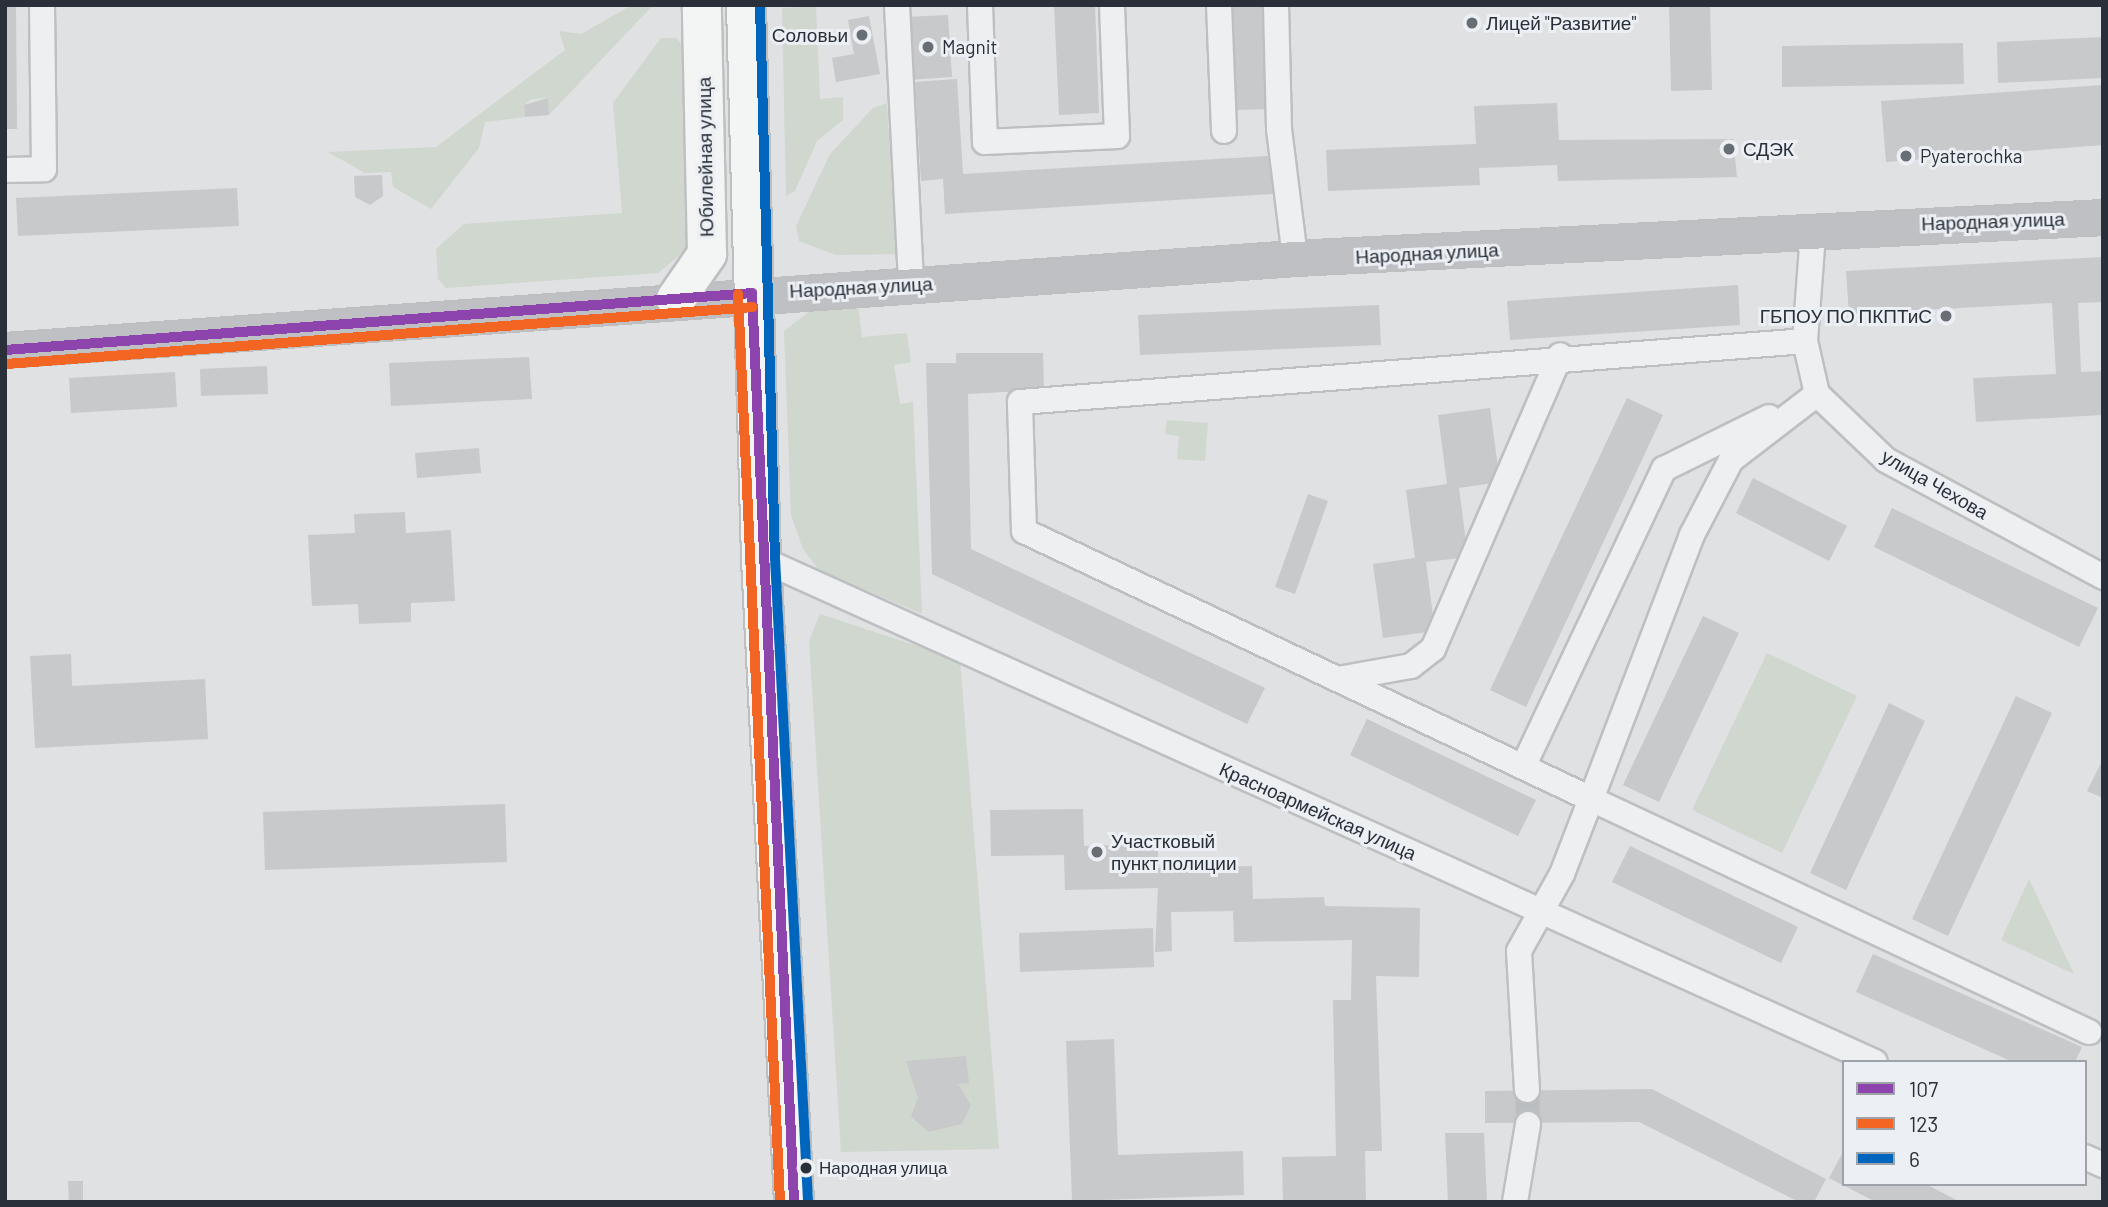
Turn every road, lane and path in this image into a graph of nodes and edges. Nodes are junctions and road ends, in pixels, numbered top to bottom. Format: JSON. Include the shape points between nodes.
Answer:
{"nodes":[{"id":1,"x":41,"y":5,"type":"edge"},
{"id":2,"x":702,"y":5,"type":"edge"},
{"id":3,"x":746,"y":5,"type":"edge"},
{"id":4,"x":897,"y":5,"type":"edge"},
{"id":5,"x":979,"y":5,"type":"edge"},
{"id":6,"x":1112,"y":5,"type":"edge"},
{"id":7,"x":1219,"y":5,"type":"edge"},
{"id":8,"x":1276,"y":5,"type":"edge"},
{"id":9,"x":1224,"y":131,"type":"dead end"},
{"id":10,"x":5,"y":170,"type":"edge"},
{"id":11,"x":2103,"y":217,"type":"edge"},
{"id":12,"x":1798,"y":231,"type":"junction"},
{"id":13,"x":1296,"y":258,"type":"junction"},
{"id":14,"x":911,"y":284,"type":"junction"},
{"id":15,"x":752,"y":293,"type":"junction"},
{"id":16,"x":676,"y":299,"type":"junction"},
{"id":17,"x":1805,"y":341,"type":"junction"},
{"id":18,"x":5,"y":350,"type":"edge"},
{"id":19,"x":1560,"y":355,"type":"junction"},
{"id":20,"x":1817,"y":394,"type":"junction"},
{"id":21,"x":761,"y":559,"type":"junction"},
{"id":22,"x":2103,"y":577,"type":"edge"},
{"id":23,"x":1338,"y":680,"type":"junction"},
{"id":24,"x":1523,"y":767,"type":"junction"},
{"id":25,"x":1591,"y":799,"type":"junction"},
{"id":26,"x":1540,"y":911,"type":"junction"},
{"id":27,"x":2089,"y":1032,"type":"dead end"},
{"id":28,"x":1871,"y":1060,"type":"edge"},
{"id":29,"x":1527,"y":1090,"type":"tunnel mouth"},
{"id":30,"x":1528,"y":1124,"type":"tunnel mouth"},
{"id":31,"x":794,"y":1202,"type":"edge"},
{"id":32,"x":1515,"y":1202,"type":"edge"}],
"edges":[{"from":1,"to":10,"type":"street","via":[[44,169]]},
{"from":2,"to":16,"type":"main road","name":"Юбилейная улица","via":[[707,254]]},
{"from":3,"to":15,"type":"main road"},
{"from":4,"to":14,"type":"street"},
{"from":5,"to":6,"type":"street","via":[[985,142],[1117,136]]},
{"from":7,"to":9,"type":"street"},
{"from":8,"to":13,"type":"street","via":[[1279,128]]},
{"from":11,"to":12,"type":"street","name":"Народная улица"},
{"from":12,"to":13,"type":"street","name":"Народная улица"},
{"from":12,"to":17,"type":"street","via":[[1812,247]]},
{"from":13,"to":14,"type":"street","name":"Народная улица"},
{"from":14,"to":15,"type":"street","name":"Народная улица"},
{"from":15,"to":16,"type":"street","name":"Народная улица"},
{"from":15,"to":21,"type":"main road"},
{"from":16,"to":18,"type":"street","name":"Народная улица"},
{"from":17,"to":19,"type":"street"},
{"from":17,"to":20,"type":"street"},
{"from":19,"to":23,"type":"street","via":[[1433,649],[1411,666]]},
{"from":19,"to":23,"type":"street","via":[[1020,402],[1024,531]]},
{"from":20,"to":22,"type":"street","name":"улица Чехова","via":[[1886,460]]},
{"from":20,"to":24,"type":"street","via":[[1664,469]]},
{"from":20,"to":25,"type":"street","via":[[1731,460],[1692,535]]},
{"from":21,"to":26,"type":"street","name":"Красноармейская улица"},
{"from":21,"to":31,"type":"main road"},
{"from":23,"to":24,"type":"street"},
{"from":24,"to":25,"type":"street"},
{"from":25,"to":26,"type":"street"},
{"from":25,"to":27,"type":"street"},
{"from":26,"to":28,"type":"street","name":"Красноармейская улица"},
{"from":26,"to":29,"type":"street","via":[[1519,950]]},
{"from":30,"to":32,"type":"street"}]}
